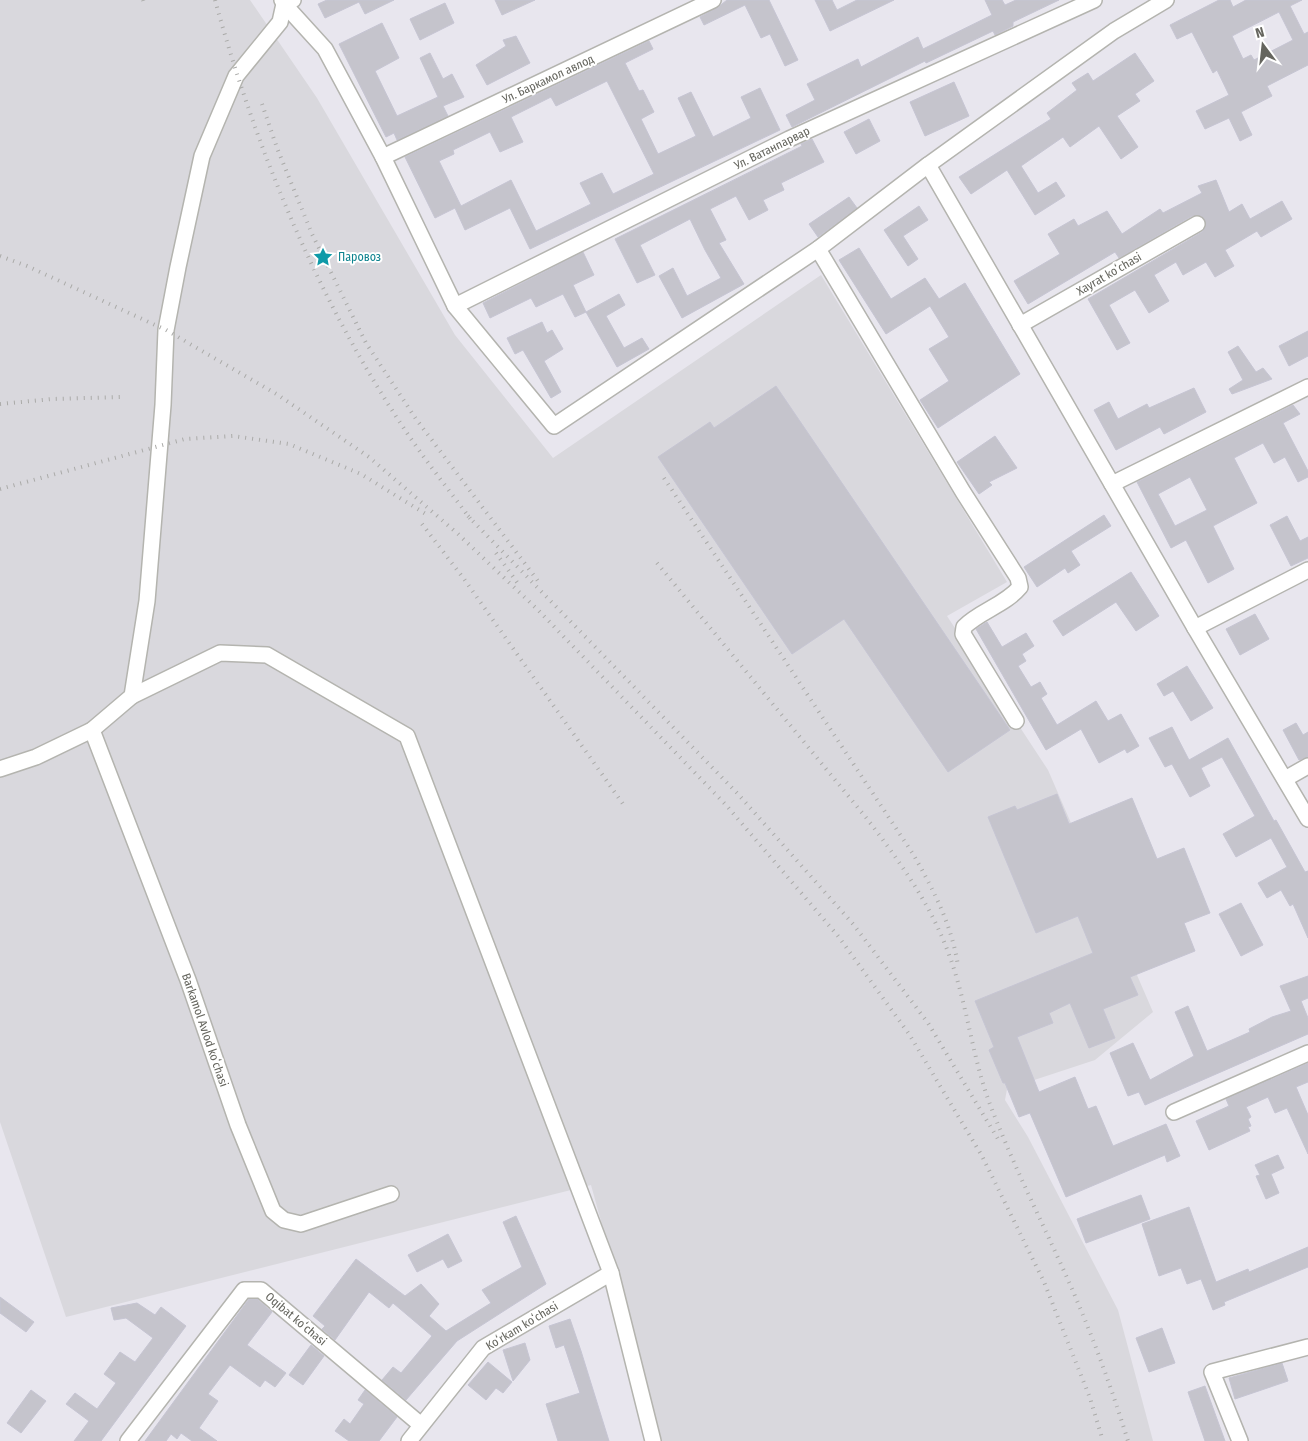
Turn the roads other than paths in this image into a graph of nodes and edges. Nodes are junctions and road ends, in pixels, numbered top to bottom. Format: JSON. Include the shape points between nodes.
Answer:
{"nodes":[{"id":1,"x":713,"y":0,"type":"edge"},
{"id":2,"x":1094,"y":0,"type":"edge"},
{"id":3,"x":1166,"y":0,"type":"edge"},
{"id":4,"x":286,"y":1,"type":"edge"},
{"id":5,"x":1146,"y":5,"type":"edge"},
{"id":6,"x":382,"y":158,"type":"junction"},
{"id":7,"x":928,"y":165,"type":"junction"},
{"id":8,"x":1198,"y":224,"type":"dead end"},
{"id":9,"x":818,"y":249,"type":"junction"},
{"id":10,"x":455,"y":306,"type":"junction"},
{"id":11,"x":1020,"y":325,"type":"junction"},
{"id":12,"x":1308,"y":386,"type":"edge"},
{"id":13,"x":1112,"y":484,"type":"junction"},
{"id":14,"x":1308,"y":570,"type":"edge"},
{"id":15,"x":1195,"y":628,"type":"junction"},
{"id":16,"x":132,"y":696,"type":"junction"},
{"id":17,"x":1016,"y":721,"type":"dead end"},
{"id":18,"x":92,"y":730,"type":"junction"},
{"id":19,"x":1308,"y":766,"type":"edge"},
{"id":20,"x":0,"y":769,"type":"edge"},
{"id":21,"x":1285,"y":779,"type":"junction"},
{"id":22,"x":1308,"y":819,"type":"edge"},
{"id":23,"x":1308,"y":1053,"type":"edge"},
{"id":24,"x":1174,"y":1112,"type":"dead end"},
{"id":25,"x":391,"y":1194,"type":"dead end"},
{"id":26,"x":611,"y":1273,"type":"junction"},
{"id":27,"x":1308,"y":1347,"type":"edge"},
{"id":28,"x":421,"y":1425,"type":"junction"},
{"id":29,"x":128,"y":1441,"type":"edge"},
{"id":30,"x":409,"y":1441,"type":"edge"},
{"id":31,"x":653,"y":1441,"type":"edge"},
{"id":32,"x":1240,"y":1441,"type":"edge"}],
"edges":[{"from":1,"to":6,"type":"street","name":"Ул. Баркамол авлод"},
{"from":2,"to":10,"type":"street","name":"Ул. Ватанпарвар","via":[[788,139]]},
{"from":3,"to":5,"type":"street"},
{"from":4,"to":6,"type":"street","via":[[325,48]]},
{"from":4,"to":16,"type":"street","via":[[280,22],[236,76],[202,156],[166,330],[147,602]]},
{"from":5,"to":7,"type":"street"},
{"from":6,"to":10,"type":"street"},
{"from":7,"to":9,"type":"street"},
{"from":7,"to":11,"type":"street"},
{"from":8,"to":11,"type":"street","name":"Xayrat koʻchasi"},
{"from":9,"to":10,"type":"street","via":[[554,426]]},
{"from":9,"to":17,"type":"street","via":[[1018,578],[1020,588],[1013,596],[974,617],[964,627],[963,634]]},
{"from":11,"to":13,"type":"street"},
{"from":12,"to":13,"type":"street"},
{"from":13,"to":15,"type":"street"},
{"from":14,"to":15,"type":"street"},
{"from":15,"to":21,"type":"street"},
{"from":16,"to":18,"type":"street"},
{"from":16,"to":26,"type":"street","via":[[220,654],[267,655],[408,736]]},
{"from":18,"to":20,"type":"street"},
{"from":18,"to":25,"type":"street","name":"Barkamol Аvlod koʻchasi","via":[[273,1211],[284,1220],[301,1224]]},
{"from":19,"to":21,"type":"street"},
{"from":21,"to":22,"type":"street"},
{"from":23,"to":24,"type":"street"},
{"from":26,"to":28,"type":"street","name":"Koʻrkam koʻchasi","via":[[483,1348]]},
{"from":26,"to":31,"type":"street"},
{"from":27,"to":32,"type":"street","via":[[1212,1372]]},
{"from":28,"to":29,"type":"street","name":"Oqibat koʻchasi","via":[[261,1290],[244,1290]]},
{"from":28,"to":30,"type":"street","name":"Koʻrkam koʻchasi"}]}
